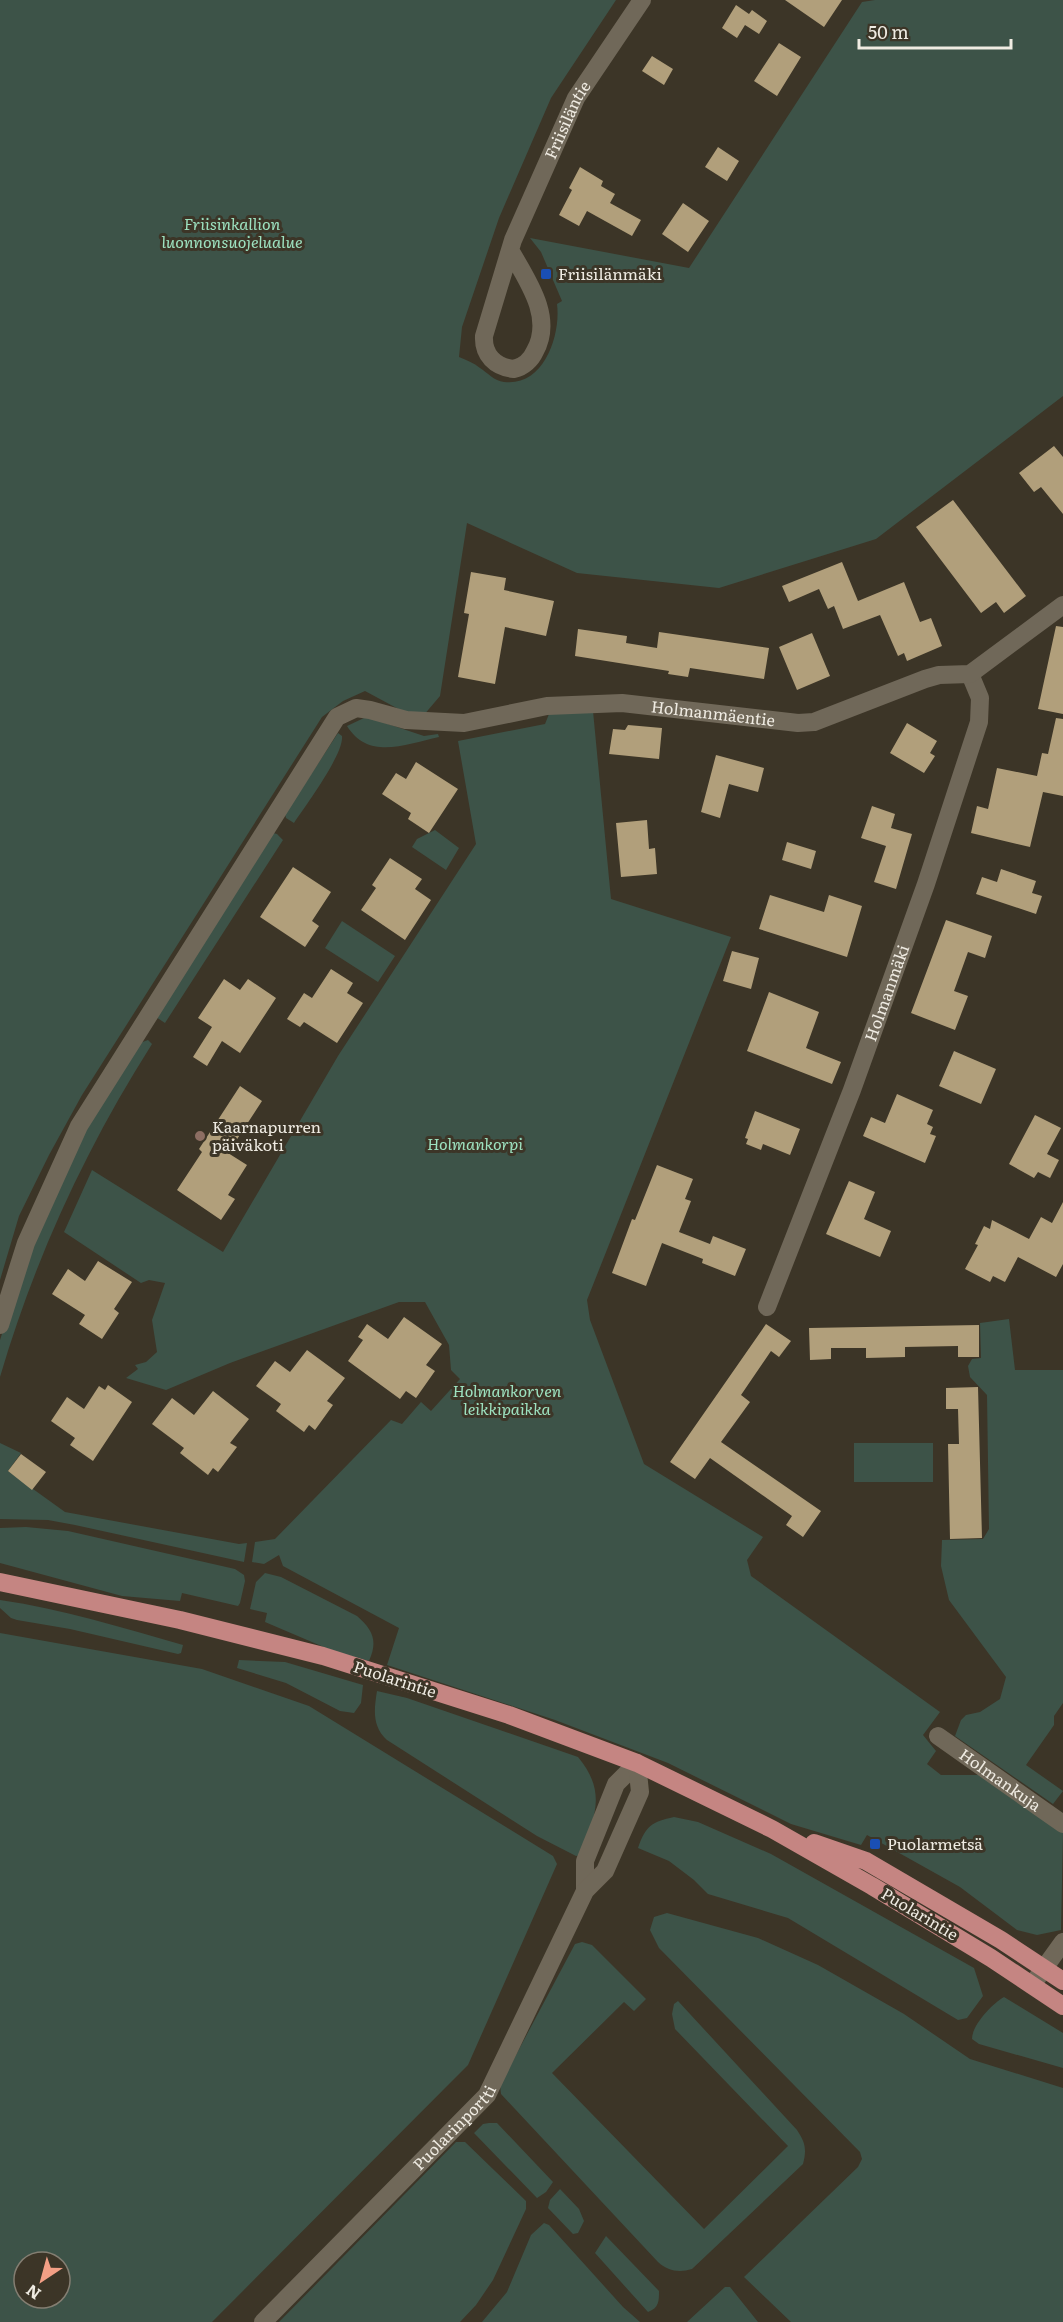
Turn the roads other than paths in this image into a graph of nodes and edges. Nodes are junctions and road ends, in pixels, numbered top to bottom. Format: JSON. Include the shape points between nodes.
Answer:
{"nodes":[{"id":1,"x":642,"y":0,"type":"edge"},
{"id":2,"x":510,"y":250,"type":"junction"},
{"id":3,"x":1063,"y":604,"type":"edge"},
{"id":4,"x":970,"y":674,"type":"junction"},
{"id":5,"x":767,"y":1308,"type":"dead end"},
{"id":6,"x":0,"y":1325,"type":"edge"},
{"id":7,"x":0,"y":1582,"type":"edge"},
{"id":8,"x":938,"y":1737,"type":"dead end"},
{"id":9,"x":638,"y":1763,"type":"junction"},
{"id":10,"x":1063,"y":1824,"type":"edge"},
{"id":11,"x":772,"y":1829,"type":"junction"},
{"id":12,"x":585,"y":1891,"type":"junction"},
{"id":13,"x":1063,"y":1942,"type":"edge"},
{"id":14,"x":1044,"y":1968,"type":"junction"},
{"id":15,"x":1063,"y":1981,"type":"edge"},
{"id":16,"x":1032,"y":1985,"type":"junction"},
{"id":17,"x":1063,"y":2006,"type":"edge"},
{"id":18,"x":263,"y":2322,"type":"edge"}],
"edges":[{"from":1,"to":2,"type":"street","name":"Friisiläntie","via":[[576,98]]},
{"from":2,"to":2,"type":"street","name":"Friisiläntie","via":[[484,344],[496,364],[514,369],[533,355],[544,326]]},
{"from":3,"to":4,"type":"street"},
{"from":4,"to":5,"type":"street","name":"Holmanmäki","via":[[980,698],[979,722],[852,1090]]},
{"from":4,"to":6,"type":"street","name":"Holmanmäentie","via":[[939,675],[814,722],[622,703],[547,706],[464,723],[406,720],[356,708],[337,717],[79,1126],[26,1243]]},
{"from":7,"to":9,"type":"main road","name":"Puolarintie","via":[[180,1620],[323,1656],[509,1715]]},
{"from":8,"to":10,"type":"street","name":"Holmankuja"},
{"from":9,"to":11,"type":"main road","name":"Puolarintie"},
{"from":9,"to":12,"type":"street","name":"Puolarinportti","via":[[616,1784],[585,1861]]},
{"from":9,"to":12,"type":"street","name":"Puolarinportti","via":[[640,1792],[605,1871]]},
{"from":11,"to":14,"type":"main road","name":"Puolarintie","via":[[866,1861]]},
{"from":11,"to":16,"type":"main road","name":"Puolarintie"},
{"from":12,"to":18,"type":"street","name":"Puolarinportti","via":[[487,2095]]},
{"from":13,"to":14,"type":"street"},
{"from":14,"to":15,"type":"main road","name":"Puolarintie"},
{"from":14,"to":16,"type":"street"},
{"from":16,"to":17,"type":"main road","name":"Puolarintie"}]}
